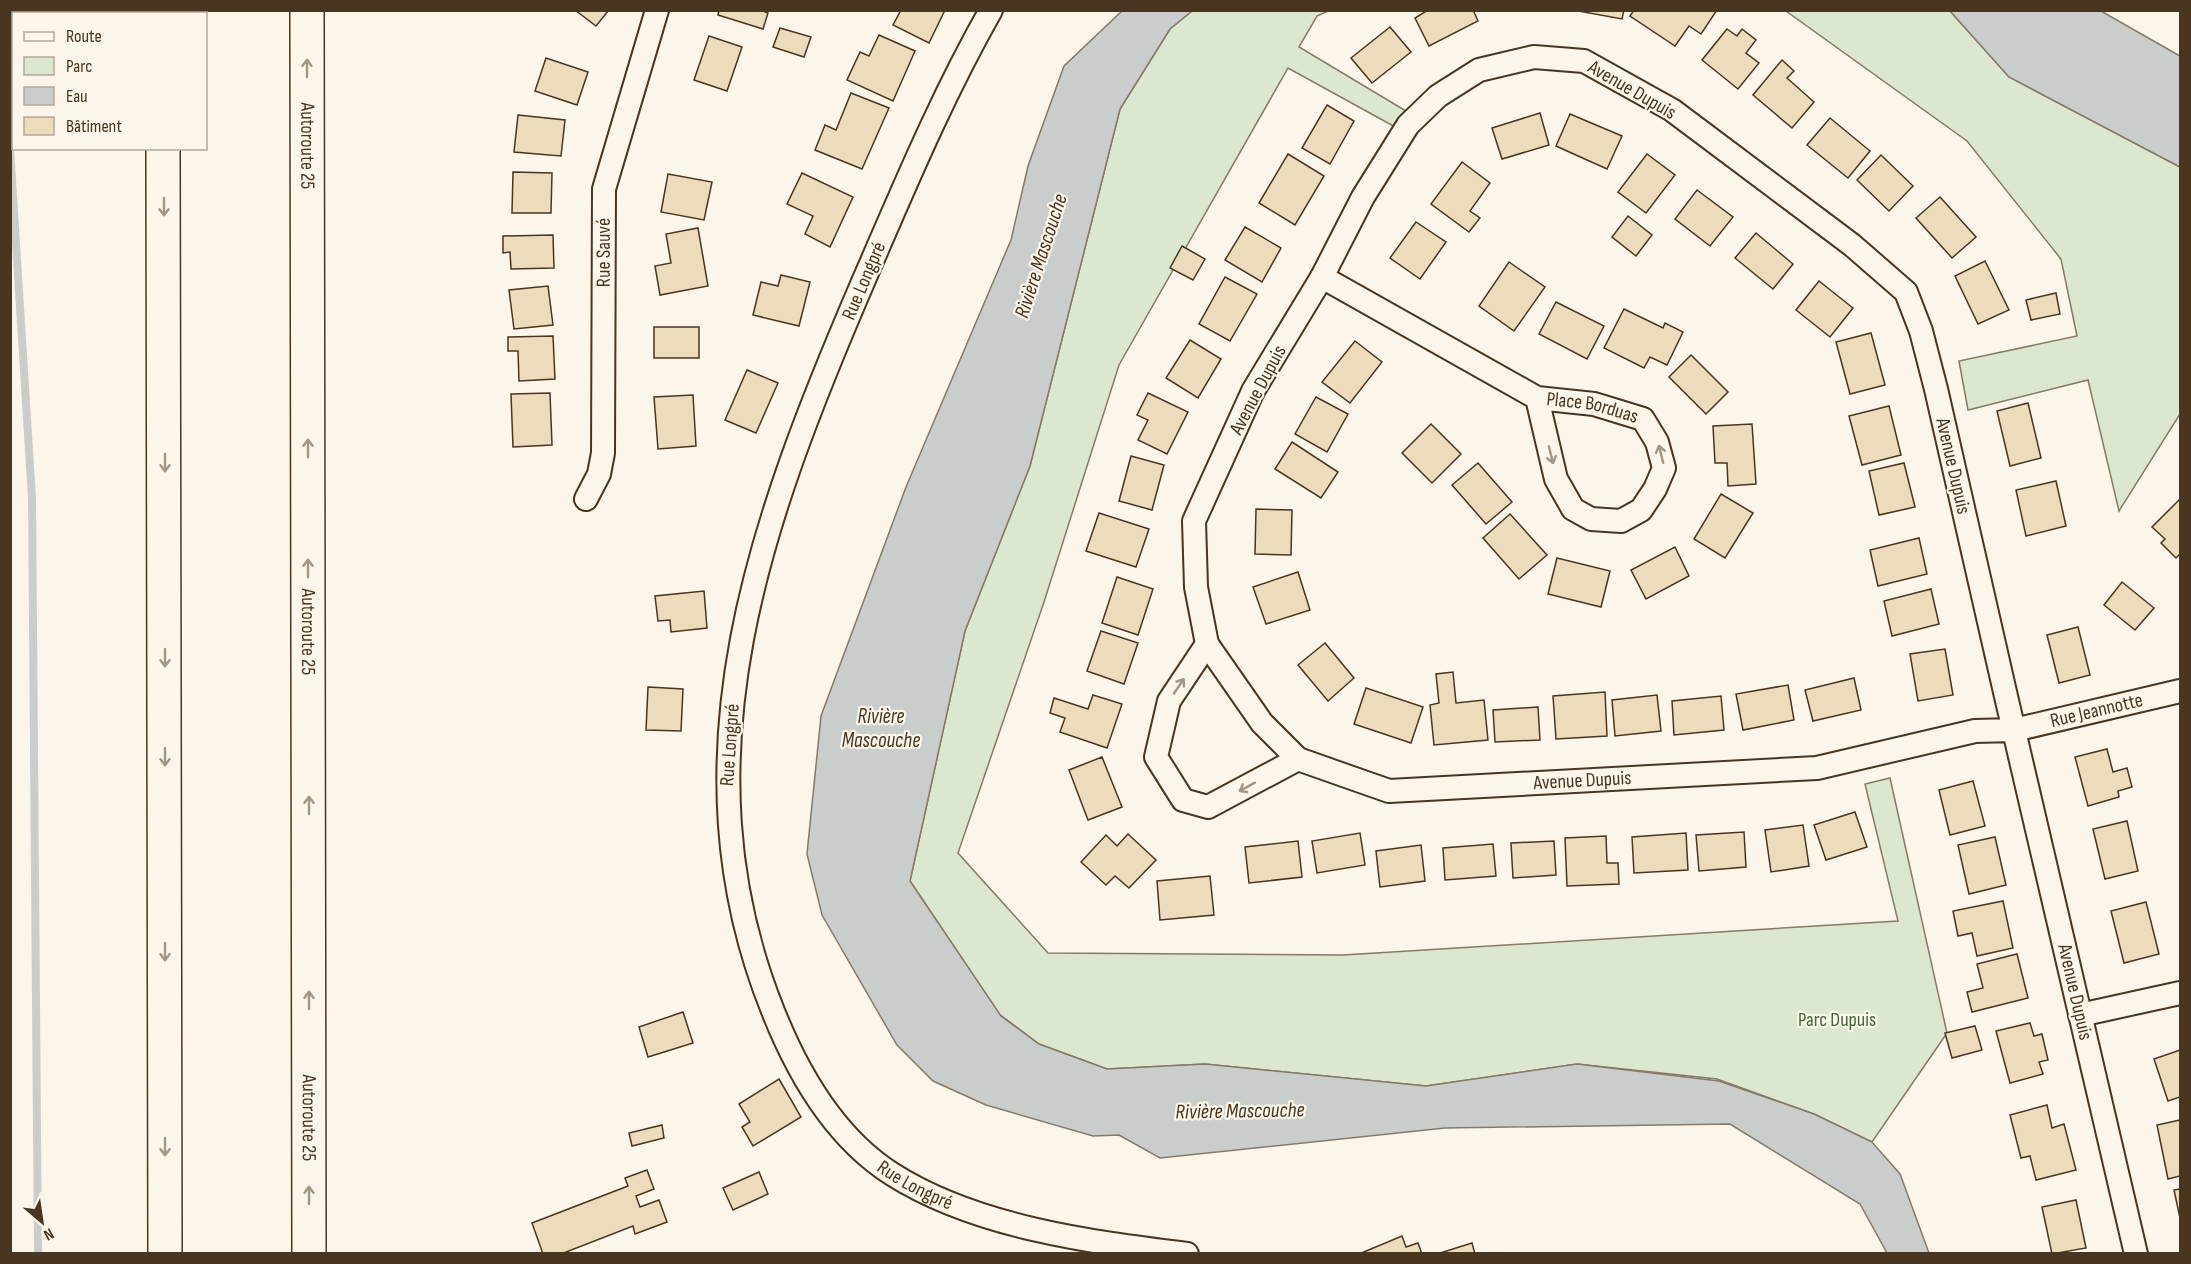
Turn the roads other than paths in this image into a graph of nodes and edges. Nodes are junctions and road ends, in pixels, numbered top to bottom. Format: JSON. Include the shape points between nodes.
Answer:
{"nodes":[{"id":1,"x":307,"y":10,"type":"edge"},
{"id":2,"x":657,"y":10,"type":"edge"},
{"id":3,"x":990,"y":10,"type":"edge"},
{"id":4,"x":163,"y":150,"type":"edge"},
{"id":5,"x":1322,"y":277,"type":"junction"},
{"id":6,"x":1537,"y":398,"type":"junction"},
{"id":7,"x":586,"y":499,"type":"dead end"},
{"id":8,"x":1207,"y":644,"type":"junction"},
{"id":9,"x":2181,"y":691,"type":"edge"},
{"id":10,"x":2014,"y":730,"type":"junction"},
{"id":11,"x":1298,"y":759,"type":"junction"},
{"id":12,"x":2181,"y":993,"type":"edge"},
{"id":13,"x":2080,"y":1015,"type":"junction"},
{"id":14,"x":165,"y":1254,"type":"edge"},
{"id":15,"x":309,"y":1254,"type":"edge"},
{"id":16,"x":1187,"y":1254,"type":"edge"},
{"id":17,"x":2136,"y":1254,"type":"edge"}],
"edges":[{"from":15,"to":1,"type":"highway","name":"Autoroute 25","one_way":true},
{"from":2,"to":7,"type":"street","name":"Rue Sauvé","via":[[604,189],[603,453],[599,474]]},
{"from":3,"to":16,"type":"street","name":"Rue Longpré","via":[[937,111],[815,395],[775,506],[749,612],[729,732],[727,802],[732,857],[748,938],[779,1026],[819,1100],[856,1147],[907,1183],[982,1215],[1080,1237]]},
{"from":4,"to":14,"type":"highway","one_way":true},
{"from":5,"to":6,"type":"street","name":"Place Borduas"},
{"from":5,"to":8,"type":"street","name":"Avenue Dupuis","via":[[1253,391],[1194,521],[1196,587]]},
{"from":5,"to":10,"type":"street","name":"Avenue Dupuis","via":[[1363,197],[1408,125],[1438,96],[1479,70],[1534,57],[1584,61],[1672,110],[1852,245],[1906,292],[1936,389]]},
{"from":6,"to":6,"type":"street","name":"Place Borduas","one_way":true,"via":[[1557,479],[1573,509],[1591,519],[1621,521],[1641,510],[1664,468],[1658,442],[1643,419],[1594,405]]},
{"from":8,"to":11,"type":"street","name":"Avenue Dupuis","via":[[1262,723]]},
{"from":11,"to":8,"type":"street","one_way":true,"via":[[1208,807],[1183,800],[1156,757],[1169,701]]},
{"from":9,"to":10,"type":"street","name":"Rue Jeannotte"},
{"from":10,"to":11,"type":"street","name":"Avenue Dupuis","via":[[1975,731],[1817,768],[1389,791]]},
{"from":10,"to":13,"type":"street","name":"Avenue Dupuis"},
{"from":12,"to":13,"type":"street"},
{"from":13,"to":17,"type":"street","name":"Avenue Dupuis"}]}
